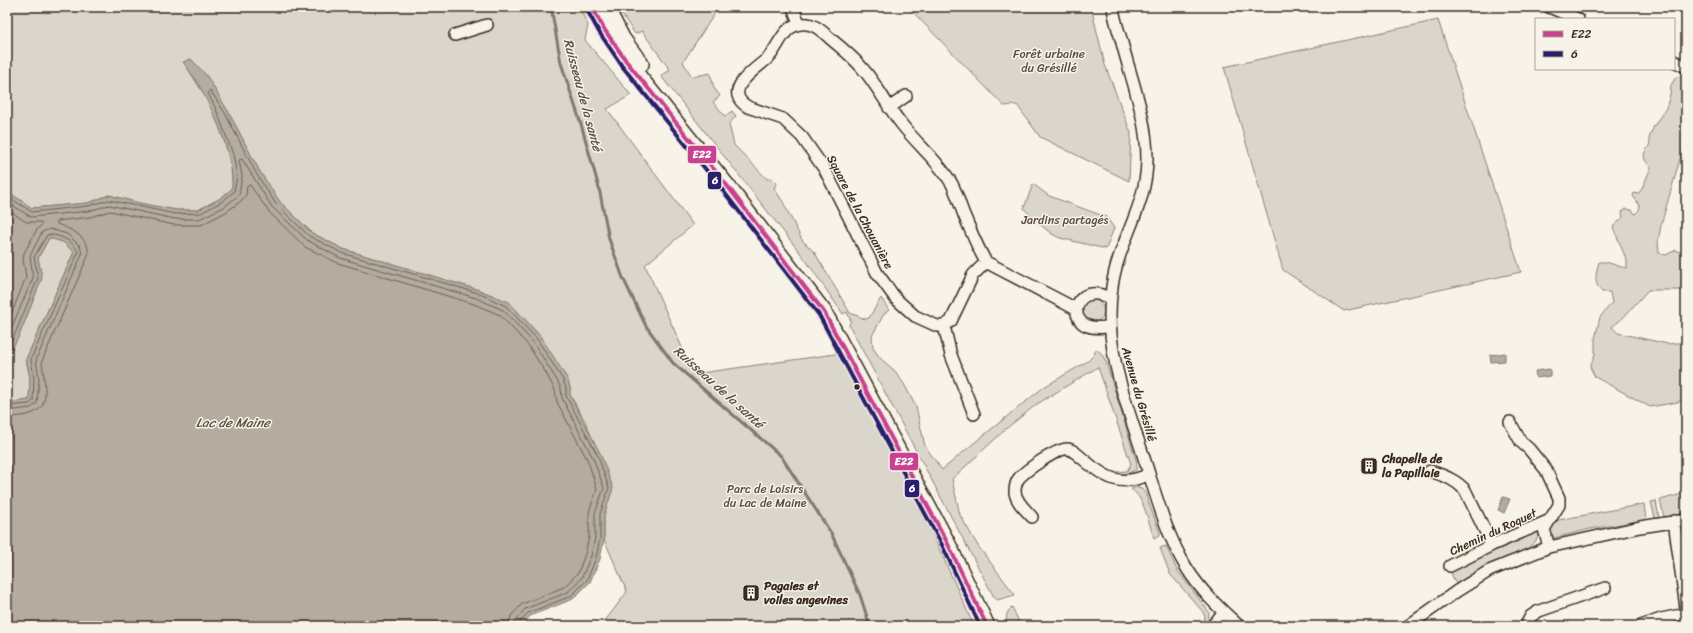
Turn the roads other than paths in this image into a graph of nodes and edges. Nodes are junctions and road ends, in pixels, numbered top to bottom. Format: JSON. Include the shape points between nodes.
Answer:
{"nodes":[{"id":1,"x":592,"y":7,"type":"edge"},
{"id":2,"x":606,"y":7,"type":"edge"},
{"id":3,"x":793,"y":7,"type":"edge"},
{"id":4,"x":1113,"y":7,"type":"edge"},
{"id":5,"x":1549,"y":7,"type":"edge"},
{"id":6,"x":1576,"y":18,"type":"edge"},
{"id":7,"x":799,"y":24,"type":"junction"},
{"id":8,"x":487,"y":25,"type":"dead end"},
{"id":9,"x":455,"y":35,"type":"dead end"},
{"id":10,"x":1675,"y":62,"type":"edge"},
{"id":11,"x":1686,"y":67,"type":"edge"},
{"id":12,"x":906,"y":96,"type":"dead end"},
{"id":13,"x":889,"y":108,"type":"junction"},
{"id":14,"x":986,"y":262,"type":"junction"},
{"id":15,"x":1110,"y":298,"type":"junction"},
{"id":16,"x":1076,"y":309,"type":"junction"},
{"id":17,"x":944,"y":326,"type":"junction"},
{"id":18,"x":1110,"y":327,"type":"junction"},
{"id":19,"x":974,"y":414,"type":"dead end"},
{"id":20,"x":1510,"y":422,"type":"dead end"},
{"id":21,"x":1430,"y":471,"type":"dead end"},
{"id":22,"x":1149,"y":474,"type":"junction"},
{"id":23,"x":1032,"y":517,"type":"dead end"},
{"id":24,"x":1686,"y":520,"type":"edge"},
{"id":25,"x":1548,"y":521,"type":"junction"},
{"id":26,"x":1674,"y":521,"type":"junction"},
{"id":27,"x":1492,"y":545,"type":"junction"},
{"id":28,"x":1549,"y":547,"type":"junction"},
{"id":29,"x":1450,"y":566,"type":"dead end"},
{"id":30,"x":1685,"y":587,"type":"edge"},
{"id":31,"x":1605,"y":588,"type":"dead end"},
{"id":32,"x":1686,"y":608,"type":"edge"},
{"id":33,"x":1224,"y":612,"type":"junction"},
{"id":34,"x":1686,"y":614,"type":"edge"},
{"id":35,"x":987,"y":626,"type":"edge"},
{"id":36,"x":998,"y":626,"type":"edge"},
{"id":37,"x":1212,"y":626,"type":"edge"},
{"id":38,"x":1239,"y":626,"type":"edge"},
{"id":39,"x":1408,"y":626,"type":"edge"},
{"id":40,"x":1528,"y":626,"type":"edge"},
{"id":41,"x":1641,"y":626,"type":"edge"}],
"edges":[{"from":1,"to":35,"type":"street","via":[[627,62],[824,312],[946,542]]},
{"from":2,"to":36,"type":"street","via":[[622,38],[654,82],[827,304],[857,353]]},
{"from":3,"to":7,"type":"street"},
{"from":4,"to":15,"type":"street","name":"Avenue du Grésillé","via":[[1143,116],[1147,162],[1139,208],[1120,255]]},
{"from":5,"to":6,"type":"street"},
{"from":7,"to":13,"type":"street","via":[[816,26],[848,54],[864,69]]},
{"from":7,"to":17,"type":"street","name":"Square de la Chouanière","via":[[786,31],[771,56],[743,80],[738,88],[739,97],[748,107],[784,119],[799,133],[825,170],[884,284],[915,316],[930,324]]},
{"from":8,"to":9,"type":"street"},
{"from":10,"to":11,"type":"street"},
{"from":12,"to":13,"type":"street"},
{"from":13,"to":14,"type":"street","via":[[936,161],[952,184],[975,243]]},
{"from":14,"to":16,"type":"street"},
{"from":14,"to":17,"type":"street","via":[[973,275],[951,321]]},
{"from":15,"to":16,"type":"street","via":[[1097,294],[1086,295]]},
{"from":15,"to":18,"type":"street","name":"Avenue du Grésillé"},
{"from":16,"to":18,"type":"street","via":[[1078,319],[1087,326]]},
{"from":17,"to":19,"type":"street"},
{"from":18,"to":22,"type":"street","name":"Avenue du Grésillé","via":[[1117,372]]},
{"from":20,"to":25,"type":"street","via":[[1521,442],[1551,477],[1559,498],[1558,505]]},
{"from":21,"to":27,"type":"street","via":[[1460,484]]},
{"from":22,"to":23,"type":"street","via":[[1132,480],[1110,479],[1074,452],[1068,449],[1059,450],[1026,472],[1017,482],[1016,496]]},
{"from":22,"to":33,"type":"street","name":"Avenue du Grésillé","via":[[1178,554],[1198,585]]},
{"from":24,"to":26,"type":"street"},
{"from":25,"to":27,"type":"street","name":"Chemin du Roquet"},
{"from":25,"to":28,"type":"street","via":[[1544,529]]},
{"from":26,"to":28,"type":"street"},
{"from":26,"to":30,"type":"street"},
{"from":27,"to":29,"type":"street","name":"Chemin du Roquet"},
{"from":28,"to":39,"type":"street","via":[[1489,571]]},
{"from":30,"to":32,"type":"street"},
{"from":31,"to":40,"type":"street","via":[[1539,611],[1531,616]]},
{"from":33,"to":37,"type":"street"},
{"from":33,"to":38,"type":"street","name":"Avenue du Grésillé"},
{"from":34,"to":41,"type":"street"}]}
